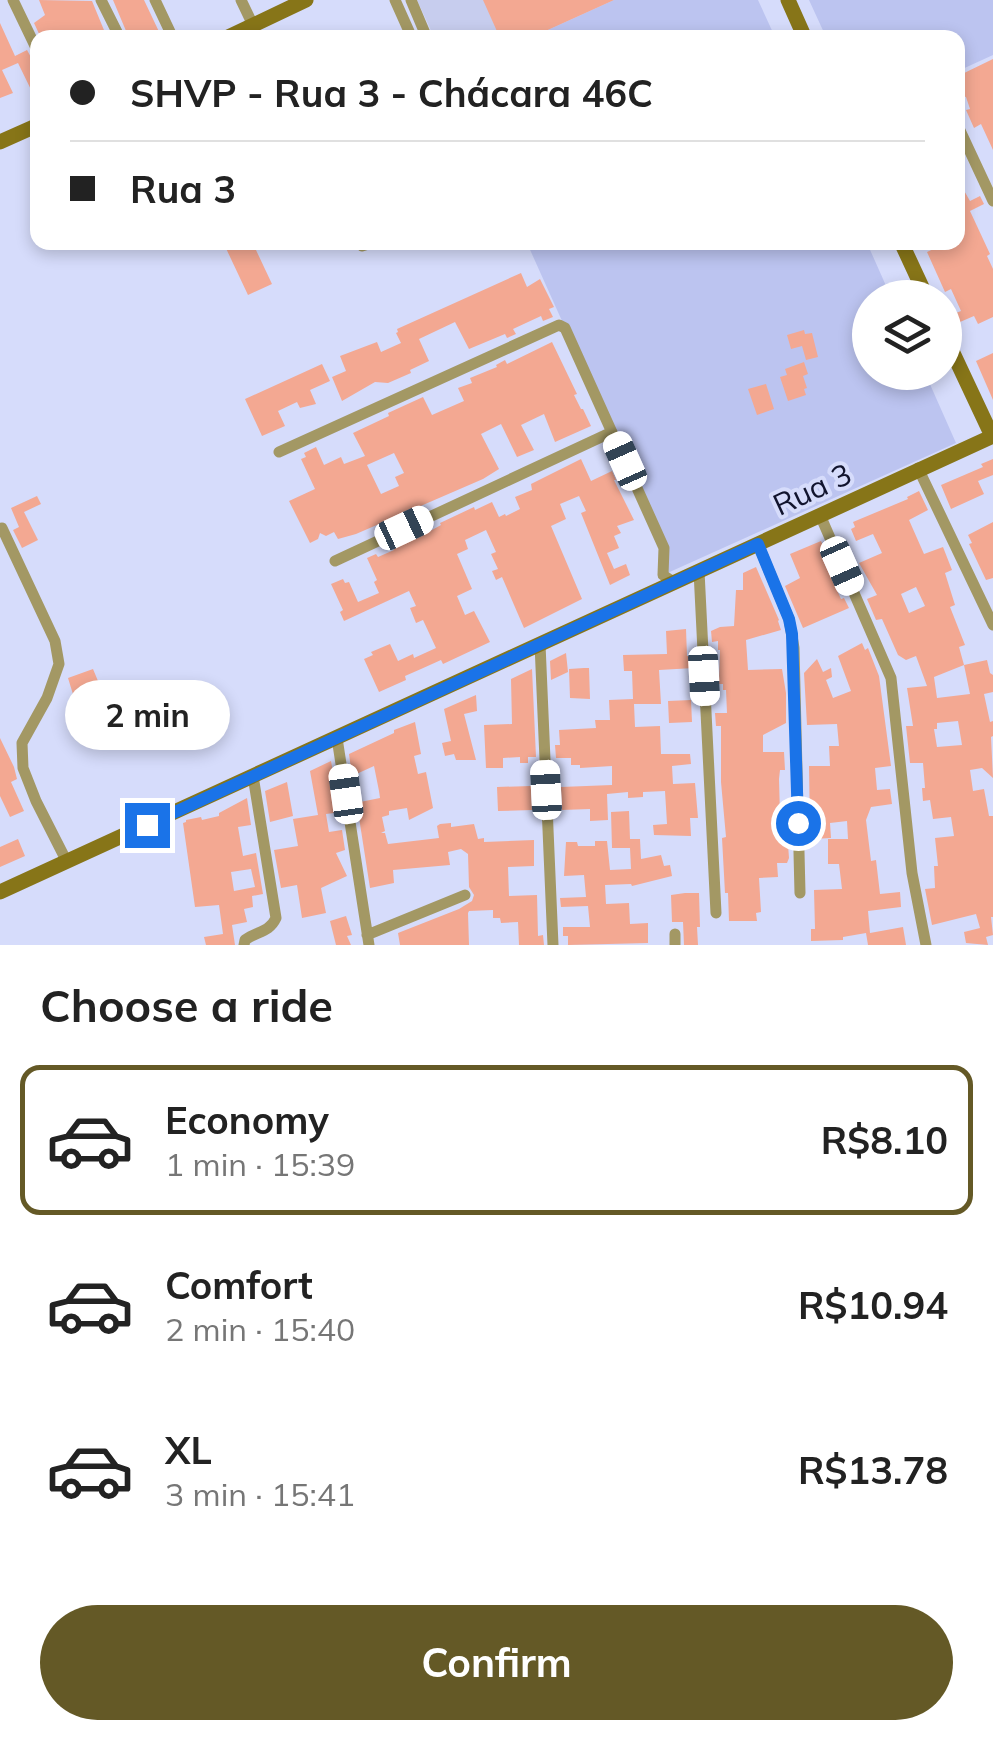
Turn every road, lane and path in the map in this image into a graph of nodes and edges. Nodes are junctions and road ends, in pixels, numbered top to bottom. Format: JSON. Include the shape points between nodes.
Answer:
{"nodes":[{"id":1,"x":13,"y":0,"type":"edge"},
{"id":2,"x":101,"y":0,"type":"edge"},
{"id":3,"x":156,"y":0,"type":"edge"},
{"id":4,"x":241,"y":0,"type":"edge"},
{"id":5,"x":306,"y":0,"type":"edge"},
{"id":6,"x":395,"y":0,"type":"edge"},
{"id":7,"x":410,"y":0,"type":"edge"},
{"id":8,"x":788,"y":0,"type":"edge"},
{"id":9,"x":253,"y":24,"type":"junction"},
{"id":10,"x":116,"y":30,"type":"edge"},
{"id":11,"x":169,"y":30,"type":"edge"},
{"id":12,"x":241,"y":30,"type":"edge"},
{"id":13,"x":408,"y":30,"type":"edge"},
{"id":14,"x":423,"y":30,"type":"edge"},
{"id":15,"x":802,"y":30,"type":"edge"},
{"id":16,"x":30,"y":35,"type":"edge"},
{"id":17,"x":30,"y":129,"type":"edge"},
{"id":18,"x":965,"y":141,"type":"edge"},
{"id":19,"x":0,"y":142,"type":"edge"},
{"id":20,"x":993,"y":201,"type":"edge"},
{"id":21,"x":905,"y":250,"type":"edge"},
{"id":22,"x":919,"y":280,"type":"edge"},
{"id":23,"x":962,"y":372,"type":"edge"},
{"id":24,"x":612,"y":432,"type":"junction"},
{"id":25,"x":992,"y":436,"type":"edge"},
{"id":26,"x":279,"y":452,"type":"dead end"},
{"id":27,"x":918,"y":468,"type":"junction"},
{"id":28,"x":820,"y":515,"type":"junction"},
{"id":29,"x":2,"y":528,"type":"edge"},
{"id":30,"x":758,"y":544,"type":"junction"},
{"id":31,"x":335,"y":561,"type":"dead end"},
{"id":32,"x":699,"y":571,"type":"junction"},
{"id":33,"x":675,"y":582,"type":"junction"},
{"id":34,"x":993,"y":624,"type":"edge"},
{"id":35,"x":540,"y":644,"type":"junction"},
{"id":36,"x":337,"y":738,"type":"junction"},
{"id":37,"x":252,"y":776,"type":"junction"},
{"id":38,"x":67,"y":862,"type":"junction"},
{"id":39,"x":0,"y":892,"type":"edge"},
{"id":40,"x":800,"y":893,"type":"dead end"},
{"id":41,"x":465,"y":895,"type":"dead end"},
{"id":42,"x":716,"y":913,"type":"dead end"},
{"id":43,"x":368,"y":940,"type":"edge"},
{"id":44,"x":244,"y":945,"type":"edge"},
{"id":45,"x":553,"y":945,"type":"edge"},
{"id":46,"x":926,"y":945,"type":"edge"}],
"edges":[{"from":1,"to":16,"type":"street"},
{"from":2,"to":10,"type":"street"},
{"from":3,"to":11,"type":"street"},
{"from":4,"to":9,"type":"street"},
{"from":5,"to":9,"type":"main road"},
{"from":6,"to":13,"type":"street"},
{"from":7,"to":14,"type":"street"},
{"from":8,"to":15,"type":"main road"},
{"from":9,"to":12,"type":"main road"},
{"from":17,"to":19,"type":"main road"},
{"from":18,"to":20,"type":"street"},
{"from":21,"to":22,"type":"main road"},
{"from":23,"to":25,"type":"main road"},
{"from":24,"to":26,"type":"street","via":[[559,325]]},
{"from":24,"to":31,"type":"street"},
{"from":24,"to":33,"type":"street","via":[[664,548],[663,575]]},
{"from":25,"to":27,"type":"main road","name":"Rua 3"},
{"from":27,"to":28,"type":"main road","name":"Rua 3"},
{"from":27,"to":34,"type":"street"},
{"from":28,"to":30,"type":"main road","name":"Rua 3"},
{"from":28,"to":46,"type":"street","via":[[891,678]]},
{"from":29,"to":38,"type":"street","via":[[55,641],[59,664],[22,755]]},
{"from":30,"to":32,"type":"main road","name":"Rua 3"},
{"from":30,"to":40,"type":"street","via":[[794,648]]},
{"from":32,"to":33,"type":"main road","name":"Rua 3"},
{"from":32,"to":42,"type":"street"},
{"from":33,"to":35,"type":"main road","name":"Rua 3"},
{"from":35,"to":36,"type":"main road","name":"Rua 3"},
{"from":35,"to":45,"type":"street"},
{"from":36,"to":37,"type":"main road","name":"Rua 3"},
{"from":36,"to":43,"type":"street"},
{"from":37,"to":38,"type":"main road","name":"Rua 3"},
{"from":37,"to":44,"type":"street","via":[[276,918]]},
{"from":38,"to":39,"type":"main road","name":"Rua 3"},
{"from":41,"to":43,"type":"street"}]}
